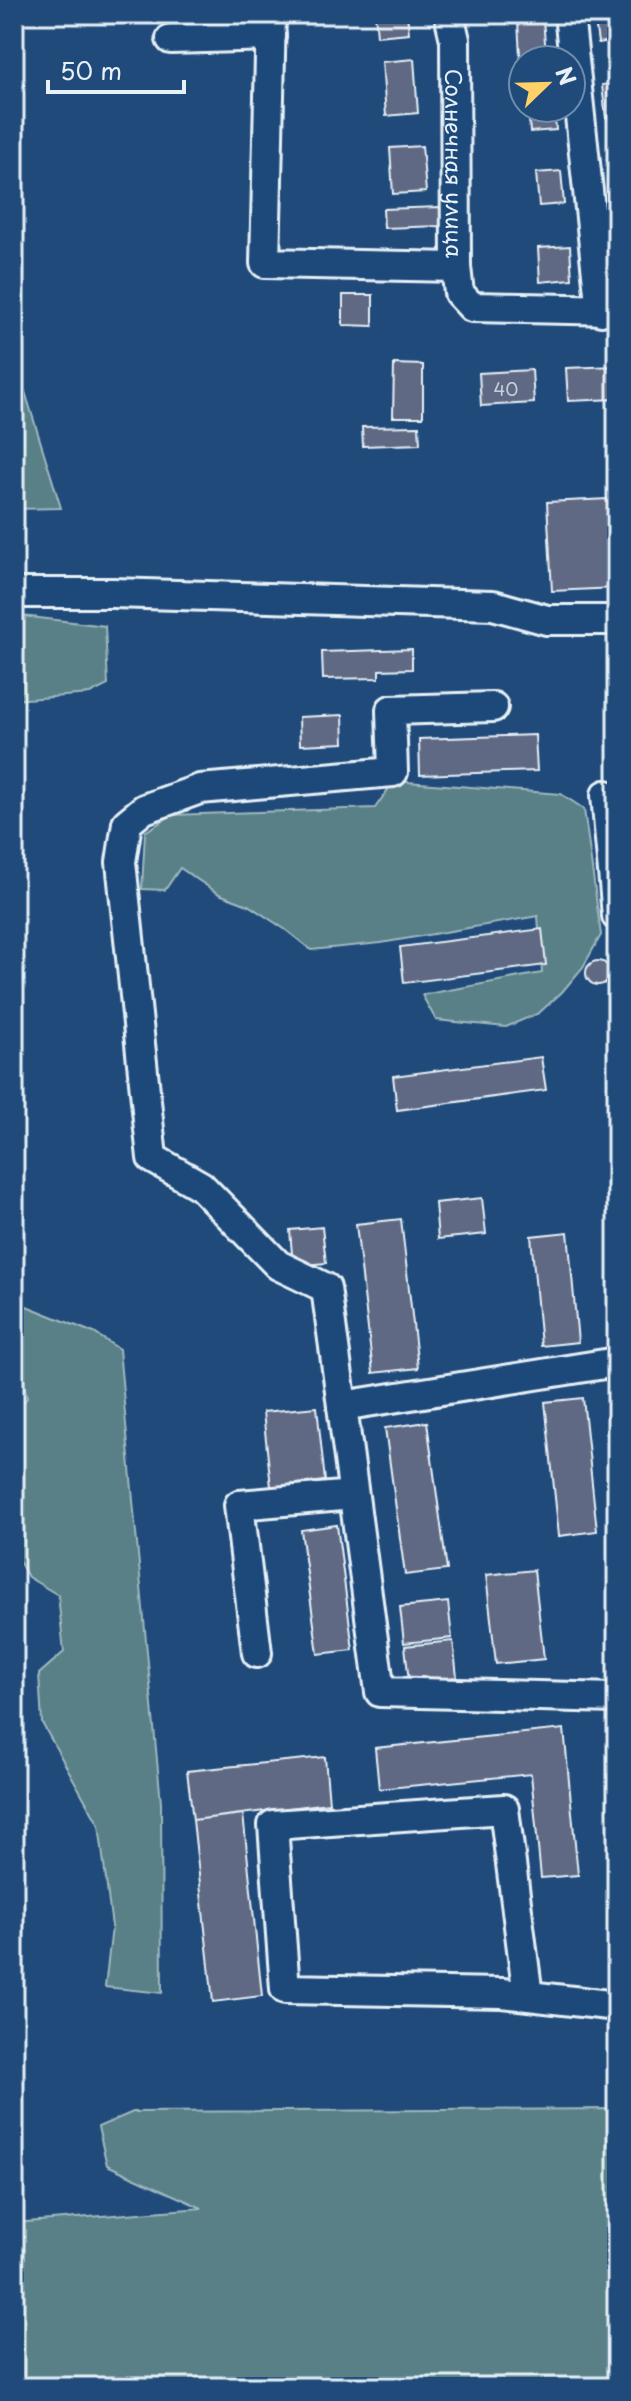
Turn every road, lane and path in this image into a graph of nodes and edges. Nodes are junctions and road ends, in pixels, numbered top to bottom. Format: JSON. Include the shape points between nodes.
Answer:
{"nodes":[{"id":1,"x":449,"y":14,"type":"edge"},
{"id":2,"x":569,"y":14,"type":"edge"},
{"id":3,"x":271,"y":25,"type":"edge"},
{"id":4,"x":171,"y":39,"type":"dead end"},
{"id":5,"x":456,"y":267,"type":"junction"},
{"id":6,"x":609,"y":310,"type":"edge"},
{"id":7,"x":14,"y":593,"type":"edge"},
{"id":8,"x":617,"y":620,"type":"edge"},
{"id":9,"x":493,"y":707,"type":"dead end"},
{"id":10,"x":606,"y":795,"type":"dead end"},
{"id":11,"x":617,"y":916,"type":"edge"},
{"id":12,"x":617,"y":1362,"type":"edge"},
{"id":13,"x":342,"y":1406,"type":"junction"},
{"id":14,"x":353,"y":1495,"type":"junction"},
{"id":15,"x":257,"y":1653,"type":"dead end"},
{"id":16,"x":617,"y":1698,"type":"edge"},
{"id":17,"x":528,"y":1996,"type":"junction"},
{"id":18,"x":617,"y":2006,"type":"edge"}],
"edges":[{"from":1,"to":5,"type":"street","name":"Солнечная улица","via":[[455,40]]},
{"from":2,"to":6,"type":"street"},
{"from":3,"to":4,"type":"street"},
{"from":3,"to":5,"type":"street","via":[[265,263]]},
{"from":5,"to":6,"type":"street","name":"Солнечная улица","via":[[459,293],[472,307]]},
{"from":7,"to":8,"type":"street","via":[[493,605],[547,620]]},
{"from":9,"to":13,"type":"street","via":[[391,710],[393,772],[200,789],[144,809],[127,823],[121,862],[152,1158],[201,1186],[278,1265],[326,1288]]},
{"from":10,"to":11,"type":"street"},
{"from":12,"to":13,"type":"street"},
{"from":13,"to":14,"type":"street"},
{"from":14,"to":15,"type":"street","via":[[239,1505]]},
{"from":14,"to":16,"type":"street","via":[[380,1692]]},
{"from":17,"to":17,"type":"street","via":[[285,1989],[273,1825],[504,1809]]},
{"from":17,"to":18,"type":"street"}]}
